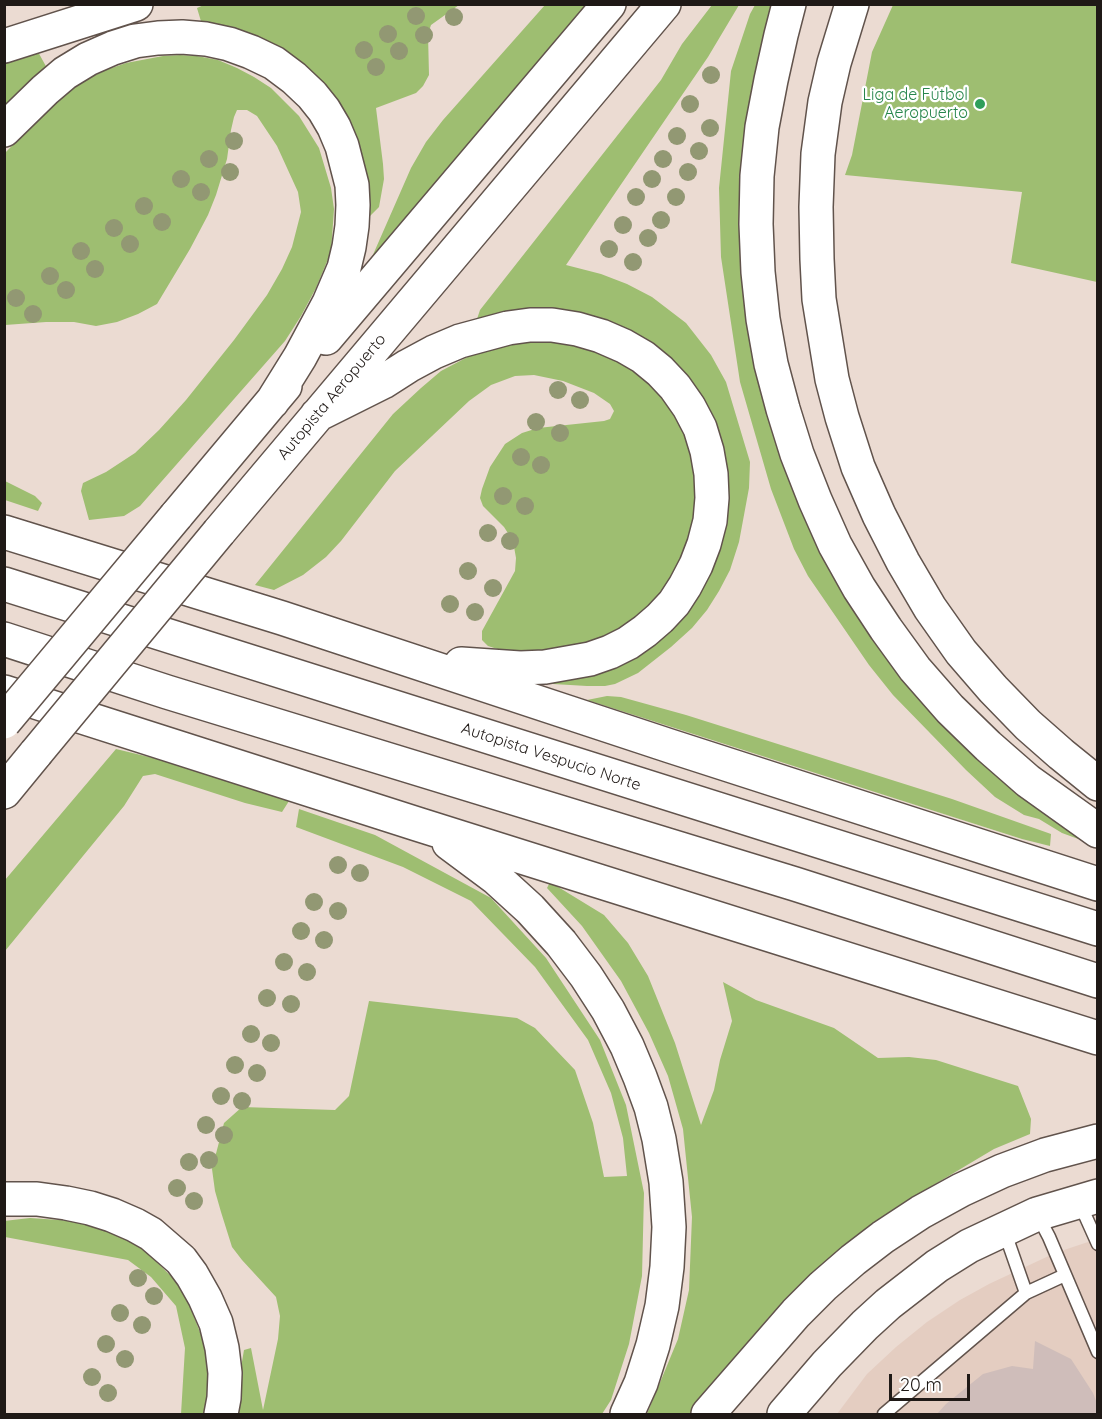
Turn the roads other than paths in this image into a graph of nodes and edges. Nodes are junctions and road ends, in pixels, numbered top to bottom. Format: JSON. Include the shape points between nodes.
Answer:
{"nodes":[{"id":1,"x":136,"y":4,"type":"edge"},
{"id":2,"x":609,"y":4,"type":"edge"},
{"id":3,"x":664,"y":4,"type":"edge"},
{"id":4,"x":789,"y":4,"type":"edge"},
{"id":5,"x":852,"y":4,"type":"edge"},
{"id":6,"x":4,"y":46,"type":"edge"},
{"id":7,"x":4,"y":130,"type":"edge"},
{"id":8,"x":272,"y":402,"type":"junction"},
{"id":9,"x":316,"y":415,"type":"junction"},
{"id":10,"x":4,"y":524,"type":"edge"},
{"id":11,"x":4,"y":532,"type":"edge"},
{"id":12,"x":42,"y":544,"type":"junction"},
{"id":13,"x":4,"y":584,"type":"edge"},
{"id":14,"x":4,"y":639,"type":"edge"},
{"id":15,"x":403,"y":658,"type":"junction"},
{"id":16,"x":4,"y":692,"type":"edge"},
{"id":17,"x":4,"y":722,"type":"edge"},
{"id":18,"x":1098,"y":784,"type":"edge"},
{"id":19,"x":4,"y":792,"type":"edge"},
{"id":20,"x":417,"y":824,"type":"junction"},
{"id":21,"x":1098,"y":831,"type":"edge"},
{"id":22,"x":1098,"y":884,"type":"edge"},
{"id":23,"x":1098,"y":929,"type":"edge"},
{"id":24,"x":1098,"y":981,"type":"edge"},
{"id":25,"x":1098,"y":1038,"type":"edge"},
{"id":26,"x":1098,"y":1141,"type":"edge"},
{"id":27,"x":1088,"y":1198,"type":"edge"},
{"id":28,"x":4,"y":1199,"type":"edge"},
{"id":29,"x":1037,"y":1214,"type":"junction"},
{"id":30,"x":1004,"y":1228,"type":"junction"},
{"id":31,"x":1098,"y":1244,"type":"edge"},
{"id":32,"x":1065,"y":1275,"type":"junction"},
{"id":33,"x":1026,"y":1293,"type":"junction"},
{"id":34,"x":1098,"y":1352,"type":"edge"},
{"id":35,"x":221,"y":1414,"type":"edge"},
{"id":36,"x":627,"y":1414,"type":"edge"},
{"id":37,"x":708,"y":1414,"type":"edge"},
{"id":38,"x":784,"y":1414,"type":"edge"},
{"id":39,"x":885,"y":1414,"type":"edge"}],
"edges":[{"from":1,"to":6,"type":"main road"},
{"from":2,"to":8,"type":"main road"},
{"from":3,"to":9,"type":"main road","name":"Autopista Aeropuerto"},
{"from":4,"to":21,"type":"main road","via":[[762,127],[756,224],[758,272],[771,364],[814,500],[859,588],[915,669],[987,747]]},
{"from":5,"to":18,"type":"main road","via":[[825,102],[816,207],[819,299],[842,417],[879,515],[930,608],[993,689],[1028,725]]},
{"from":7,"to":8,"type":"main road","via":[[45,90],[88,58],[135,41],[158,38],[206,39],[251,52],[274,63],[312,95],[342,146],[352,184],[352,226],[344,268],[329,303]]},
{"from":8,"to":17,"type":"main road","bridge":true},
{"from":9,"to":15,"type":"main road","via":[[460,341],[508,328],[552,325],[601,336],[643,357],[675,387],[699,428],[711,474],[710,521],[704,544],[674,603],[645,631],[610,652],[546,667],[495,667]]},
{"from":9,"to":19,"type":"main road","name":"Autopista Aeropuerto","bridge":true},
{"from":10,"to":12,"type":"main road"},
{"from":11,"to":12,"type":"main road"},
{"from":12,"to":15,"type":"main road"},
{"from":13,"to":23,"type":"main road","name":"Autopista Vespucio Norte"},
{"from":14,"to":24,"type":"main road"},
{"from":15,"to":22,"type":"main road"},
{"from":16,"to":20,"type":"main road"},
{"from":20,"to":25,"type":"main road"},
{"from":20,"to":36,"type":"main road","via":[[496,878],[561,943],[608,1010],[651,1107],[666,1182],[668,1267],[653,1345]]},
{"from":26,"to":37,"type":"main road","via":[[1002,1171],[921,1212],[883,1237],[796,1313]]},
{"from":27,"to":29,"type":"main road"},
{"from":27,"to":31,"type":"lane"},
{"from":28,"to":35,"type":"main road","via":[[66,1203],[112,1215],[151,1234],[181,1260],[206,1298],[216,1323],[225,1373]]},
{"from":29,"to":30,"type":"main road"},
{"from":29,"to":32,"type":"lane"},
{"from":30,"to":33,"type":"lane"},
{"from":30,"to":38,"type":"main road","via":[[937,1266],[888,1304],[827,1364]]},
{"from":32,"to":33,"type":"lane"},
{"from":32,"to":34,"type":"lane"},
{"from":33,"to":39,"type":"lane"}]}
